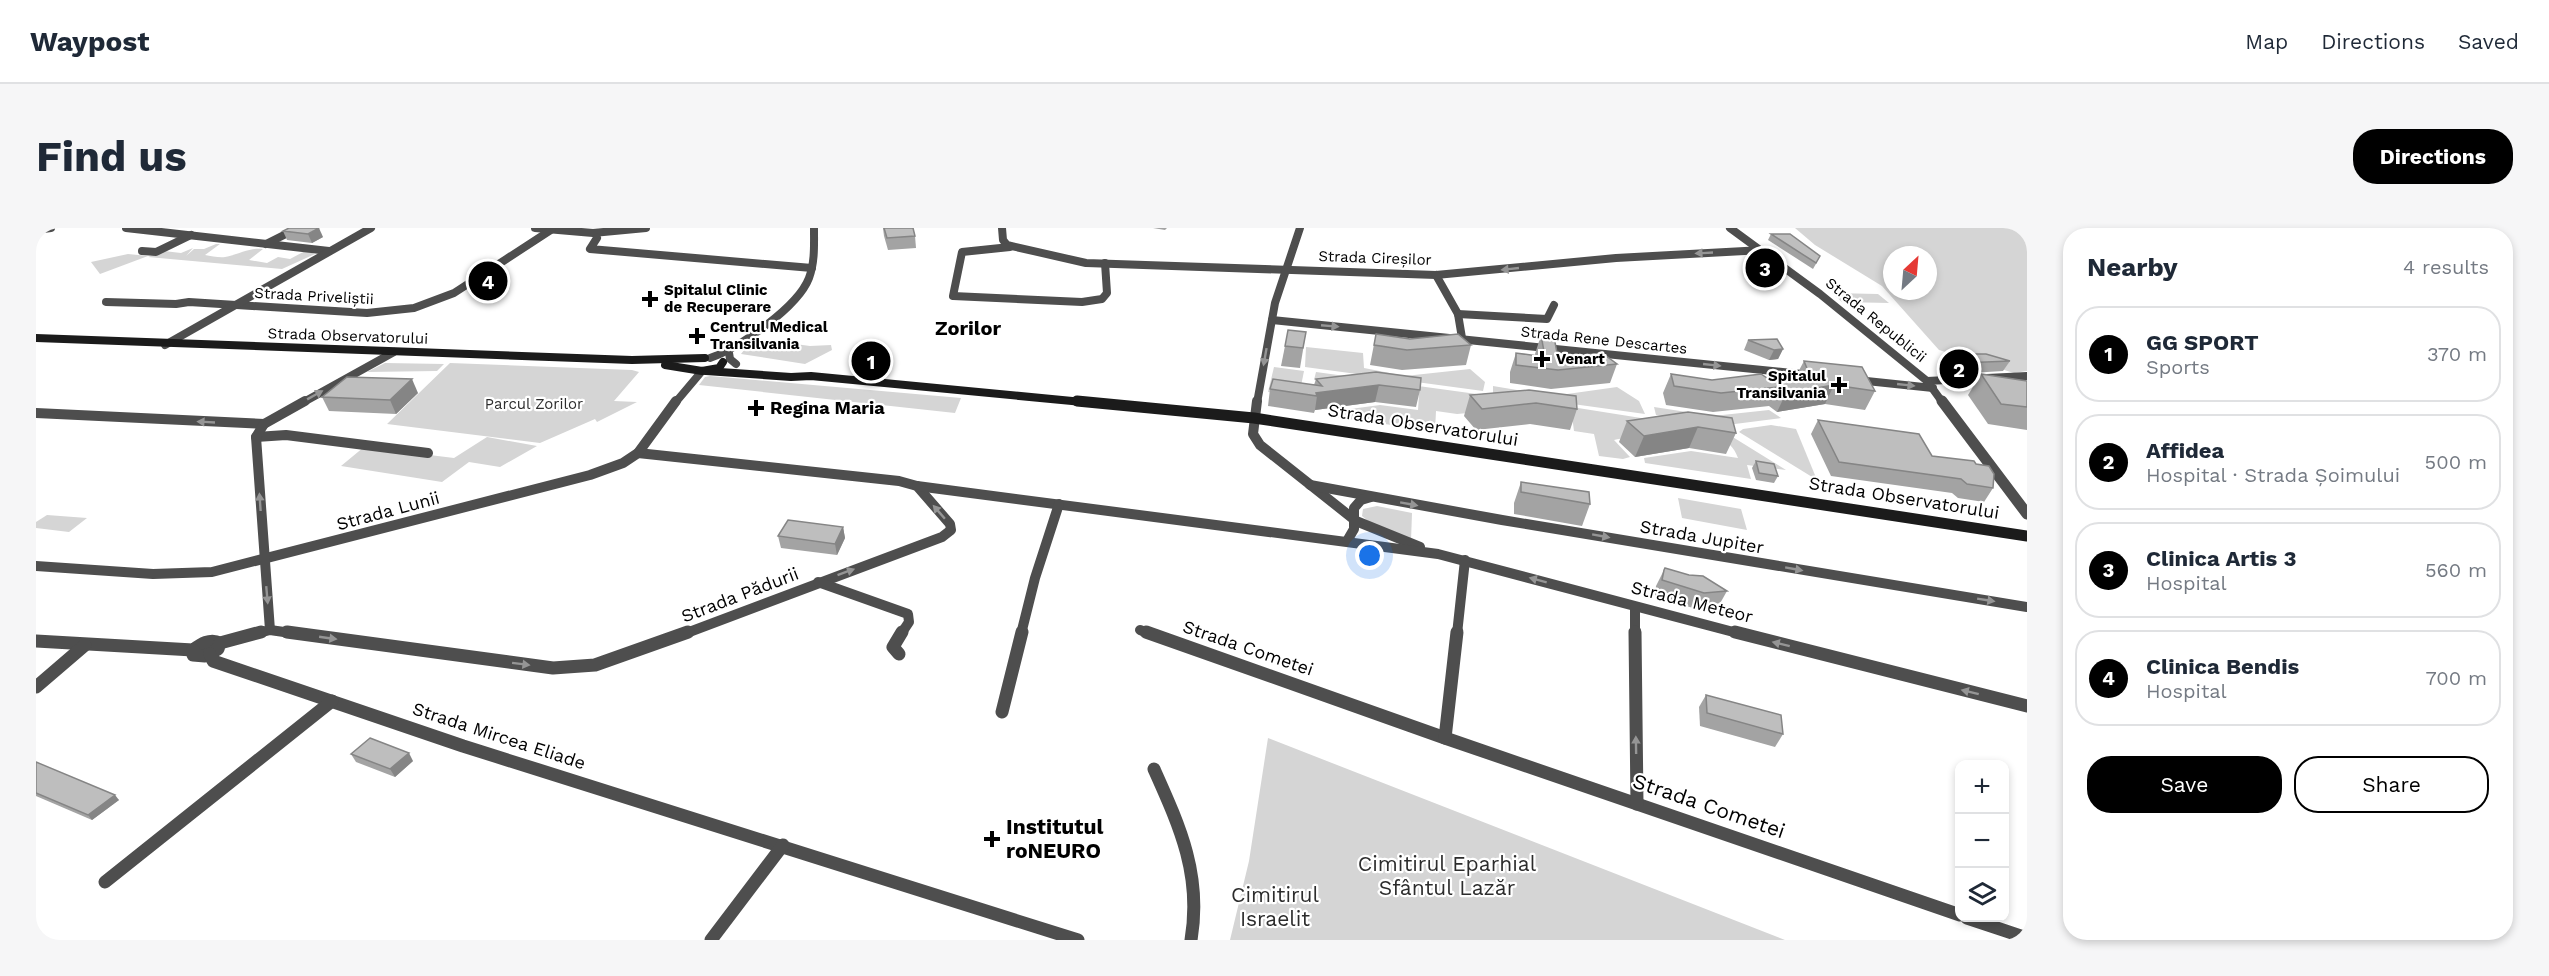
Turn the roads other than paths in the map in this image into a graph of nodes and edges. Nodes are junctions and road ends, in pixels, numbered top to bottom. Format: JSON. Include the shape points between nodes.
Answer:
{"nodes":[{"id":1,"x":51,"y":228,"type":"edge"},
{"id":2,"x":126,"y":228,"type":"edge"},
{"id":3,"x":298,"y":228,"type":"edge"},
{"id":4,"x":535,"y":228,"type":"edge"},
{"id":5,"x":591,"y":228,"type":"edge"},
{"id":6,"x":646,"y":228,"type":"edge"},
{"id":7,"x":814,"y":228,"type":"edge"},
{"id":8,"x":1002,"y":228,"type":"edge"},
{"id":9,"x":1300,"y":228,"type":"edge"},
{"id":10,"x":1730,"y":228,"type":"edge"},
{"id":11,"x":375,"y":229,"type":"edge"},
{"id":12,"x":36,"y":230,"type":"edge"},
{"id":13,"x":551,"y":230,"type":"junction"},
{"id":14,"x":584,"y":233,"type":"junction"},
{"id":15,"x":191,"y":235,"type":"junction"},
{"id":16,"x":597,"y":238,"type":"dead end"},
{"id":17,"x":265,"y":244,"type":"junction"},
{"id":18,"x":1013,"y":247,"type":"junction"},
{"id":19,"x":1762,"y":250,"type":"junction"},
{"id":20,"x":142,"y":251,"type":"dead end"},
{"id":21,"x":330,"y":251,"type":"junction"},
{"id":22,"x":1105,"y":263,"type":"junction"},
{"id":23,"x":812,"y":268,"type":"junction"},
{"id":24,"x":1286,"y":268,"type":"junction"},
{"id":25,"x":1436,"y":274,"type":"junction"},
{"id":26,"x":106,"y":302,"type":"dead end"},
{"id":27,"x":235,"y":305,"type":"junction"},
{"id":28,"x":1554,"y":305,"type":"dead end"},
{"id":29,"x":1458,"y":314,"type":"junction"},
{"id":30,"x":1272,"y":320,"type":"junction"},
{"id":31,"x":36,"y":337,"type":"edge"},
{"id":32,"x":1462,"y":338,"type":"junction"},
{"id":33,"x":165,"y":345,"type":"junction"},
{"id":34,"x":394,"y":352,"type":"junction"},
{"id":35,"x":728,"y":356,"type":"junction"},
{"id":36,"x":708,"y":358,"type":"junction"},
{"id":37,"x":632,"y":360,"type":"junction"},
{"id":38,"x":702,"y":371,"type":"junction"},
{"id":39,"x":811,"y":376,"type":"junction"},
{"id":40,"x":1816,"y":376,"type":"edge"},
{"id":41,"x":2027,"y":376,"type":"edge"},
{"id":42,"x":1850,"y":379,"type":"edge"},
{"id":43,"x":1930,"y":385,"type":"junction"},
{"id":44,"x":36,"y":413,"type":"edge"},
{"id":45,"x":1254,"y":418,"type":"junction"},
{"id":46,"x":264,"y":424,"type":"junction"},
{"id":47,"x":256,"y":437,"type":"junction"},
{"id":48,"x":428,"y":453,"type":"dead end"},
{"id":49,"x":638,"y":453,"type":"junction"},
{"id":50,"x":1310,"y":485,"type":"junction"},
{"id":51,"x":917,"y":486,"type":"junction"},
{"id":52,"x":1371,"y":497,"type":"junction"},
{"id":53,"x":1059,"y":504,"type":"junction"},
{"id":54,"x":2027,"y":514,"type":"edge"},
{"id":55,"x":1356,"y":521,"type":"junction"},
{"id":56,"x":2027,"y":536,"type":"edge"},
{"id":57,"x":1347,"y":541,"type":"junction"},
{"id":58,"x":1438,"y":554,"type":"junction"},
{"id":59,"x":264,"y":560,"type":"junction"},
{"id":60,"x":1465,"y":560,"type":"junction"},
{"id":61,"x":36,"y":566,"type":"edge"},
{"id":62,"x":818,"y":582,"type":"junction"},
{"id":63,"x":1635,"y":607,"type":"junction"},
{"id":64,"x":2027,"y":607,"type":"edge"},
{"id":65,"x":270,"y":630,"type":"junction"},
{"id":66,"x":1140,"y":630,"type":"dead end"},
{"id":67,"x":36,"y":641,"type":"edge"},
{"id":68,"x":220,"y":644,"type":"junction"},
{"id":69,"x":85,"y":645,"type":"junction"},
{"id":70,"x":193,"y":650,"type":"junction"},
{"id":71,"x":210,"y":654,"type":"junction"},
{"id":72,"x":899,"y":654,"type":"dead end"},
{"id":73,"x":36,"y":687,"type":"edge"},
{"id":74,"x":332,"y":701,"type":"junction"},
{"id":75,"x":2027,"y":706,"type":"edge"},
{"id":76,"x":1002,"y":712,"type":"dead end"},
{"id":77,"x":1445,"y":738,"type":"junction"},
{"id":78,"x":1154,"y":769,"type":"dead end"},
{"id":79,"x":1637,"y":804,"type":"junction"},
{"id":80,"x":783,"y":845,"type":"junction"},
{"id":81,"x":105,"y":882,"type":"dead end"},
{"id":82,"x":1955,"y":914,"type":"edge"},
{"id":83,"x":1979,"y":922,"type":"edge"},
{"id":84,"x":2027,"y":938,"type":"edge"},
{"id":85,"x":711,"y":940,"type":"edge"},
{"id":86,"x":1078,"y":940,"type":"edge"},
{"id":87,"x":1191,"y":940,"type":"edge"}],
"edges":[{"from":1,"to":12,"type":"street"},
{"from":2,"to":15,"type":"street"},
{"from":3,"to":17,"type":"street"},
{"from":4,"to":13,"type":"street"},
{"from":5,"to":14,"type":"street"},
{"from":6,"to":14,"type":"street"},
{"from":7,"to":23,"type":"street"},
{"from":8,"to":18,"type":"street","via":[[1004,243]]},
{"from":9,"to":24,"type":"street"},
{"from":10,"to":19,"type":"street","name":"Strada Republicii"},
{"from":11,"to":21,"type":"street"},
{"from":13,"to":14,"type":"street"},
{"from":13,"to":27,"type":"street","name":"Strada Priveliștii","via":[[454,293],[414,308],[366,313]]},
{"from":15,"to":17,"type":"street"},
{"from":15,"to":20,"type":"street","via":[[156,252]]},
{"from":16,"to":23,"type":"street","via":[[590,249]]},
{"from":17,"to":21,"type":"street"},
{"from":18,"to":22,"type":"street","name":"Strada Cireșilor","via":[[1069,260]]},
{"from":18,"to":22,"type":"street","name":"Strada Cireșilor","via":[[962,252],[953,296],[1096,300],[1107,293]]},
{"from":19,"to":25,"type":"street","name":"Strada Cireșilor","one_way":true},
{"from":19,"to":43,"type":"street","name":"Strada Republicii"},
{"from":21,"to":27,"type":"street"},
{"from":22,"to":24,"type":"street","name":"Strada Cireșilor"},
{"from":23,"to":35,"type":"street","via":[[801,293]]},
{"from":24,"to":25,"type":"street","name":"Strada Cireșilor"},
{"from":24,"to":30,"type":"street"},
{"from":25,"to":29,"type":"street"},
{"from":26,"to":27,"type":"street","name":"Strada Priveliștii"},
{"from":27,"to":33,"type":"street"},
{"from":28,"to":29,"type":"street","via":[[1547,319]]},
{"from":29,"to":32,"type":"street"},
{"from":30,"to":32,"type":"street","name":"Strada Rene Descartes","one_way":true},
{"from":30,"to":45,"type":"street","one_way":true},
{"from":31,"to":33,"type":"main road","name":"Strada Observatorului"},
{"from":32,"to":40,"type":"street","name":"Strada Rene Descartes","one_way":true},
{"from":33,"to":34,"type":"main road","name":"Strada Observatorului"},
{"from":34,"to":37,"type":"main road","name":"Strada Observatorului"},
{"from":46,"to":34,"type":"street","one_way":true},
{"from":35,"to":36,"type":"main road","name":"Strada Observatorului"},
{"from":35,"to":36,"type":"street"},
{"from":35,"to":38,"type":"main road","via":[[719,368]]},
{"from":35,"to":39,"type":"main road","name":"Strada Observatorului","via":[[736,364]]},
{"from":36,"to":37,"type":"main road","name":"Strada Observatorului"},
{"from":36,"to":38,"type":"main road","via":[[695,363],[694,367]]},
{"from":37,"to":38,"type":"main road","name":"Strada Observatorului"},
{"from":38,"to":39,"type":"main road","name":"Strada Observatorului"},
{"from":38,"to":49,"type":"street","name":"Strada Lunii"},
{"from":39,"to":45,"type":"main road","name":"Strada Observatorului"},
{"from":41,"to":43,"type":"street"},
{"from":42,"to":43,"type":"street","one_way":true},
{"from":43,"to":54,"type":"street","name":"Strada Republicii"},
{"from":46,"to":44,"type":"street","one_way":true},
{"from":45,"to":50,"type":"street","name":"Strada Jupiter","via":[[1256,441]]},
{"from":45,"to":56,"type":"main road","name":"Strada Observatorului"},
{"from":46,"to":47,"type":"street"},
{"from":47,"to":48,"type":"street","via":[[286,435]]},
{"from":59,"to":47,"type":"street","one_way":true},
{"from":49,"to":51,"type":"street"},
{"from":49,"to":59,"type":"street","name":"Strada Lunii","via":[[622,464],[590,475]]},
{"from":50,"to":52,"type":"street","name":"Strada Jupiter"},
{"from":50,"to":55,"type":"street","name":"Strada Jupiter"},
{"from":51,"to":53,"type":"street","name":"Strada Meteor"},
{"from":62,"to":51,"type":"street","name":"Strada Pădurii","one_way":true,"via":[[949,533],[950,524]]},
{"from":52,"to":55,"type":"street","via":[[1356,505]]},
{"from":52,"to":64,"type":"street","name":"Strada Jupiter","one_way":true},
{"from":53,"to":57,"type":"street","name":"Strada Meteor"},
{"from":53,"to":76,"type":"street","via":[[1035,578]]},
{"from":55,"to":57,"type":"street"},
{"from":55,"to":58,"type":"street","name":"Strada Jupiter"},
{"from":57,"to":58,"type":"street","name":"Strada Meteor"},
{"from":58,"to":60,"type":"street","name":"Strada Meteor"},
{"from":59,"to":61,"type":"street","name":"Strada Lunii","via":[[181,575]]},
{"from":59,"to":65,"type":"street","one_way":true},
{"from":63,"to":60,"type":"street","name":"Strada Meteor","one_way":true},
{"from":60,"to":77,"type":"street"},
{"from":65,"to":62,"type":"street","name":"Strada Pădurii","one_way":true,"via":[[510,663],[582,667],[608,662]]},
{"from":62,"to":72,"type":"street","via":[[908,614],[909,622],[893,647]]},
{"from":75,"to":63,"type":"street","name":"Strada Meteor","one_way":true},
{"from":79,"to":63,"type":"street","one_way":true},
{"from":65,"to":68,"type":"street","name":"Strada Mircea Eliade"},
{"from":66,"to":77,"type":"street","name":"Strada Cometei"},
{"from":67,"to":69,"type":"street","name":"Strada Mircea Eliade"},
{"from":68,"to":70,"type":"street","name":"Strada Mircea Eliade","via":[[209,641]]},
{"from":68,"to":71,"type":"street","name":"Strada Mircea Eliade"},
{"from":69,"to":70,"type":"street","name":"Strada Mircea Eliade"},
{"from":69,"to":73,"type":"street"},
{"from":70,"to":71,"type":"street","name":"Strada Mircea Eliade","via":[[196,657]]},
{"from":71,"to":74,"type":"street","name":"Strada Mircea Eliade","via":[[213,661]]},
{"from":74,"to":80,"type":"street","name":"Strada Mircea Eliade","via":[[463,746]]},
{"from":74,"to":81,"type":"street"},
{"from":77,"to":79,"type":"street","name":"Strada Cometei"},
{"from":78,"to":87,"type":"street","via":[[1176,817],[1194,877],[1196,910]]},
{"from":79,"to":82,"type":"street","name":"Strada Cometei"},
{"from":80,"to":85,"type":"street"},
{"from":80,"to":86,"type":"street","name":"Strada Mircea Eliade"},
{"from":83,"to":84,"type":"street"}]}
